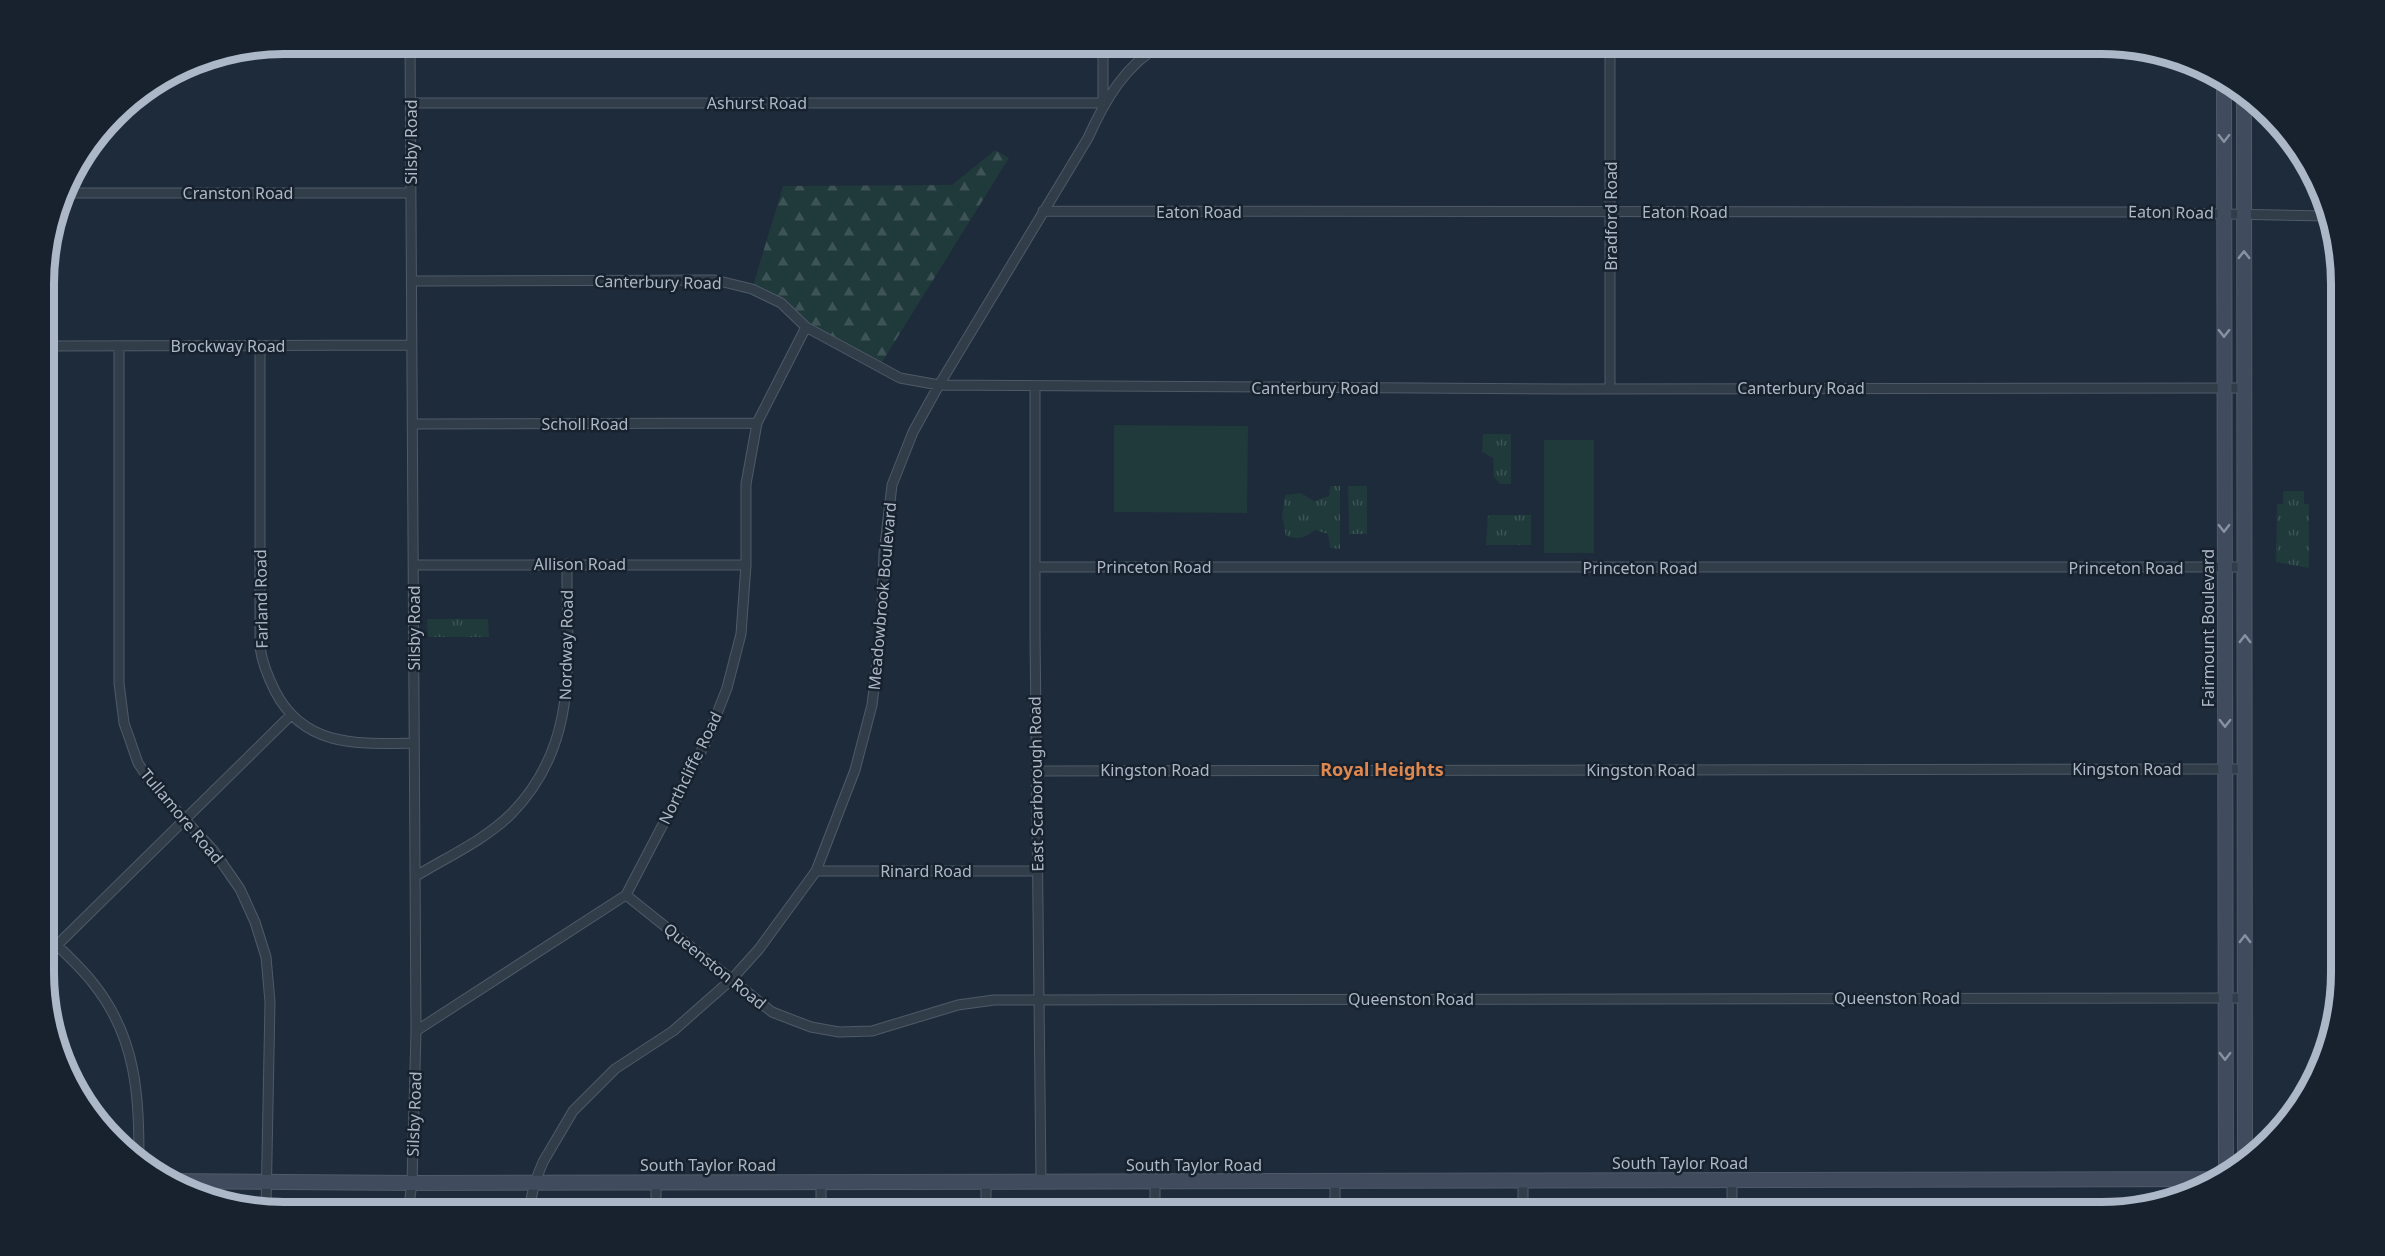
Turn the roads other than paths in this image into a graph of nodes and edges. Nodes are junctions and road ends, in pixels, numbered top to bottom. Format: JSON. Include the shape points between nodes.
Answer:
{"nodes":[{"id":1,"x":410,"y":54,"type":"edge"},
{"id":2,"x":1103,"y":54,"type":"edge"},
{"id":3,"x":1149,"y":54,"type":"edge"},
{"id":4,"x":1610,"y":54,"type":"edge"},
{"id":5,"x":2224,"y":90,"type":"edge"},
{"id":6,"x":1103,"y":103,"type":"junction"},
{"id":7,"x":411,"y":104,"type":"junction"},
{"id":8,"x":2244,"y":104,"type":"edge"},
{"id":9,"x":73,"y":192,"type":"edge"},
{"id":10,"x":411,"y":193,"type":"junction"},
{"id":11,"x":1044,"y":211,"type":"junction"},
{"id":12,"x":1611,"y":213,"type":"junction"},
{"id":13,"x":2224,"y":213,"type":"junction"},
{"id":14,"x":2244,"y":213,"type":"junction"},
{"id":15,"x":2321,"y":216,"type":"edge"},
{"id":16,"x":413,"y":281,"type":"junction"},
{"id":17,"x":806,"y":327,"type":"junction"},
{"id":18,"x":412,"y":345,"type":"junction"},
{"id":19,"x":54,"y":346,"type":"edge"},
{"id":20,"x":119,"y":346,"type":"junction"},
{"id":21,"x":260,"y":346,"type":"junction"},
{"id":22,"x":939,"y":385,"type":"junction"},
{"id":23,"x":1035,"y":387,"type":"junction"},
{"id":24,"x":1610,"y":388,"type":"junction"},
{"id":25,"x":2224,"y":388,"type":"junction"},
{"id":26,"x":2245,"y":388,"type":"junction"},
{"id":27,"x":757,"y":423,"type":"junction"},
{"id":28,"x":412,"y":424,"type":"junction"},
{"id":29,"x":2244,"y":429,"type":"junction"},
{"id":30,"x":2224,"y":432,"type":"junction"},
{"id":31,"x":567,"y":564,"type":"junction"},
{"id":32,"x":414,"y":565,"type":"junction"},
{"id":33,"x":746,"y":565,"type":"junction"},
{"id":34,"x":1035,"y":567,"type":"junction"},
{"id":35,"x":2224,"y":567,"type":"junction"},
{"id":36,"x":2245,"y":567,"type":"junction"},
{"id":37,"x":291,"y":715,"type":"junction"},
{"id":38,"x":414,"y":743,"type":"junction"},
{"id":39,"x":2225,"y":769,"type":"junction"},
{"id":40,"x":2245,"y":769,"type":"junction"},
{"id":41,"x":1036,"y":771,"type":"junction"},
{"id":42,"x":184,"y":821,"type":"junction"},
{"id":43,"x":816,"y":871,"type":"junction"},
{"id":44,"x":1037,"y":872,"type":"junction"},
{"id":45,"x":416,"y":876,"type":"junction"},
{"id":46,"x":626,"y":895,"type":"junction"},
{"id":47,"x":54,"y":942,"type":"edge"},
{"id":48,"x":57,"y":945,"type":"junction"},
{"id":49,"x":54,"y":948,"type":"edge"},
{"id":50,"x":732,"y":979,"type":"junction"},
{"id":51,"x":2225,"y":998,"type":"junction"},
{"id":52,"x":2245,"y":998,"type":"junction"},
{"id":53,"x":1038,"y":1000,"type":"junction"},
{"id":54,"x":416,"y":1030,"type":"junction"},
{"id":55,"x":2225,"y":1115,"type":"junction"},
{"id":56,"x":2245,"y":1115,"type":"junction"},
{"id":57,"x":139,"y":1151,"type":"edge"},
{"id":58,"x":2245,"y":1152,"type":"edge"},
{"id":59,"x":2226,"y":1165,"type":"edge"},
{"id":60,"x":2201,"y":1179,"type":"edge"},
{"id":61,"x":1335,"y":1180,"type":"junction"},
{"id":62,"x":1523,"y":1180,"type":"junction"},
{"id":63,"x":1732,"y":1180,"type":"junction"},
{"id":64,"x":188,"y":1181,"type":"edge"},
{"id":65,"x":656,"y":1181,"type":"junction"},
{"id":66,"x":821,"y":1181,"type":"junction"},
{"id":67,"x":267,"y":1182,"type":"junction"},
{"id":68,"x":535,"y":1182,"type":"junction"},
{"id":69,"x":986,"y":1182,"type":"junction"},
{"id":70,"x":1041,"y":1182,"type":"junction"},
{"id":71,"x":1155,"y":1182,"type":"junction"},
{"id":72,"x":412,"y":1183,"type":"junction"},
{"id":73,"x":266,"y":1202,"type":"edge"},
{"id":74,"x":409,"y":1202,"type":"edge"},
{"id":75,"x":530,"y":1202,"type":"edge"},
{"id":76,"x":656,"y":1202,"type":"edge"},
{"id":77,"x":821,"y":1202,"type":"edge"},
{"id":78,"x":986,"y":1202,"type":"edge"},
{"id":79,"x":1155,"y":1202,"type":"edge"},
{"id":80,"x":1335,"y":1202,"type":"edge"},
{"id":81,"x":1523,"y":1202,"type":"edge"},
{"id":82,"x":1732,"y":1202,"type":"edge"}],
"edges":[{"from":1,"to":7,"type":"street","name":"Silsby Road"},
{"from":2,"to":6,"type":"street"},
{"from":3,"to":6,"type":"street","name":"Meadowbrook Boulevard","via":[[1130,69]]},
{"from":4,"to":12,"type":"street","name":"Bradford Road"},
{"from":5,"to":13,"type":"main road","name":"Fairmount Boulevard","one_way":true},
{"from":6,"to":7,"type":"street","name":"Ashurst Road"},
{"from":6,"to":11,"type":"street","name":"Meadowbrook Boulevard","via":[[1088,138]]},
{"from":7,"to":10,"type":"street","name":"Silsby Road"},
{"from":8,"to":14,"type":"main road"},
{"from":9,"to":10,"type":"street","name":"Cranston Road"},
{"from":10,"to":16,"type":"street","name":"Silsby Road"},
{"from":11,"to":12,"type":"street","name":"Eaton Road"},
{"from":11,"to":22,"type":"street","name":"Meadowbrook Boulevard"},
{"from":12,"to":13,"type":"street","name":"Eaton Road"},
{"from":12,"to":24,"type":"street","name":"Bradford Road"},
{"from":13,"to":14,"type":"street","name":"Eaton Road"},
{"from":13,"to":25,"type":"main road","name":"Fairmount Boulevard","one_way":true},
{"from":14,"to":15,"type":"street","name":"Eaton Road"},
{"from":26,"to":14,"type":"main road","one_way":true},
{"from":16,"to":17,"type":"street","name":"Canterbury Road","via":[[715,280],[753,289],[781,303]]},
{"from":16,"to":18,"type":"street","name":"Silsby Road"},
{"from":17,"to":22,"type":"street","name":"Canterbury Road","via":[[900,378]]},
{"from":17,"to":27,"type":"street","name":"Northcliffe Road"},
{"from":18,"to":21,"type":"street","name":"Brockway Road"},
{"from":18,"to":28,"type":"street","name":"Silsby Road"},
{"from":19,"to":20,"type":"street","name":"Brockway Road"},
{"from":20,"to":21,"type":"street","name":"Brockway Road"},
{"from":20,"to":42,"type":"street","name":"Tullamore Road","via":[[119,683],[124,723],[138,763]]},
{"from":21,"to":37,"type":"street","name":"Farland Road","via":[[260,647],[271,684]]},
{"from":22,"to":23,"type":"street","name":"Canterbury Road"},
{"from":22,"to":43,"type":"street","name":"Meadowbrook Boulevard","via":[[913,432],[892,485],[872,705],[855,770]]},
{"from":23,"to":24,"type":"street","name":"Canterbury Road"},
{"from":23,"to":34,"type":"street","name":"East Scarborough Road"},
{"from":24,"to":25,"type":"street","name":"Canterbury Road"},
{"from":25,"to":26,"type":"street","name":"Canterbury Road"},
{"from":25,"to":30,"type":"main road","name":"Fairmount Boulevard"},
{"from":26,"to":29,"type":"main road"},
{"from":27,"to":28,"type":"street","name":"Scholl Road"},
{"from":27,"to":33,"type":"street","name":"Northcliffe Road","via":[[746,484]]},
{"from":28,"to":32,"type":"street","name":"Silsby Road"},
{"from":29,"to":30,"type":"main road"},
{"from":29,"to":36,"type":"main road"},
{"from":30,"to":35,"type":"main road","name":"Fairmount Boulevard","one_way":true},
{"from":31,"to":32,"type":"street","name":"Allison Road"},
{"from":31,"to":33,"type":"street","name":"Allison Road"},
{"from":31,"to":45,"type":"street","name":"Nordway Road","via":[[566,701],[546,768],[510,815]]},
{"from":32,"to":38,"type":"street","name":"Silsby Road"},
{"from":33,"to":46,"type":"street","name":"Northcliffe Road","via":[[741,634],[727,688],[706,742]]},
{"from":34,"to":35,"type":"street","name":"Princeton Road"},
{"from":34,"to":41,"type":"street","name":"East Scarborough Road"},
{"from":35,"to":36,"type":"street","name":"Princeton Road"},
{"from":35,"to":39,"type":"main road","name":"Fairmount Boulevard","one_way":true},
{"from":40,"to":36,"type":"main road","one_way":true},
{"from":37,"to":38,"type":"street","name":"Farland Road","via":[[315,732],[346,742]]},
{"from":37,"to":42,"type":"street"},
{"from":38,"to":45,"type":"street","name":"Silsby Road"},
{"from":39,"to":40,"type":"street","name":"Kingston Road"},
{"from":39,"to":41,"type":"street","name":"Kingston Road"},
{"from":39,"to":51,"type":"main road","name":"Fairmount Boulevard"},
{"from":52,"to":40,"type":"main road","one_way":true},
{"from":41,"to":44,"type":"street","name":"East Scarborough Road"},
{"from":42,"to":48,"type":"street"},
{"from":42,"to":67,"type":"street","name":"Tullamore Road","via":[[213,850],[240,889],[266,957],[270,1002]]},
{"from":43,"to":44,"type":"street","name":"Rinard Road"},
{"from":43,"to":50,"type":"street","name":"Meadowbrook Boulevard"},
{"from":44,"to":53,"type":"street","name":"East Scarborough Road"},
{"from":45,"to":54,"type":"street","name":"Silsby Road"},
{"from":46,"to":50,"type":"street","name":"Queenston Road"},
{"from":46,"to":54,"type":"street","name":"Northcliffe Road"},
{"from":47,"to":48,"type":"street"},
{"from":48,"to":49,"type":"street"},
{"from":48,"to":57,"type":"street","via":[[95,985],[117,1022],[136,1077]]},
{"from":50,"to":53,"type":"street","name":"Queenston Road","via":[[772,1012],[811,1028],[839,1032],[872,1031],[958,1005]]},
{"from":50,"to":68,"type":"street","name":"Meadowbrook Boulevard","via":[[673,1031],[615,1069],[592,1090],[560,1130]]},
{"from":51,"to":52,"type":"street","name":"Queenston Road"},
{"from":51,"to":53,"type":"street","name":"Queenston Road"},
{"from":51,"to":55,"type":"main road","name":"Fairmount Boulevard","one_way":true},
{"from":52,"to":56,"type":"main road"},
{"from":53,"to":70,"type":"street","name":"East Scarborough Road"},
{"from":54,"to":72,"type":"street","name":"Silsby Road"},
{"from":55,"to":56,"type":"main road"},
{"from":55,"to":59,"type":"main road","name":"Fairmount Boulevard"},
{"from":56,"to":58,"type":"main road"},
{"from":60,"to":63,"type":"main road","name":"South Taylor Road"},
{"from":61,"to":62,"type":"main road","name":"South Taylor Road"},
{"from":61,"to":71,"type":"main road","name":"South Taylor Road"},
{"from":61,"to":80,"type":"street"},
{"from":62,"to":63,"type":"main road","name":"South Taylor Road"},
{"from":62,"to":81,"type":"street"},
{"from":63,"to":82,"type":"street"},
{"from":64,"to":67,"type":"main road","name":"South Taylor Road"},
{"from":65,"to":66,"type":"main road","name":"South Taylor Road"},
{"from":65,"to":68,"type":"main road","name":"South Taylor Road"},
{"from":65,"to":76,"type":"street"},
{"from":66,"to":69,"type":"main road","name":"South Taylor Road"},
{"from":66,"to":77,"type":"street"},
{"from":67,"to":72,"type":"main road","name":"South Taylor Road"},
{"from":67,"to":73,"type":"street","name":"Tullamore Road"},
{"from":68,"to":72,"type":"main road","name":"South Taylor Road"},
{"from":68,"to":75,"type":"street","name":"Meadowbrook Boulevard"},
{"from":69,"to":70,"type":"main road","name":"South Taylor Road"},
{"from":69,"to":78,"type":"street"},
{"from":70,"to":71,"type":"main road","name":"South Taylor Road"},
{"from":71,"to":79,"type":"street"},
{"from":72,"to":74,"type":"street","name":"Silsby Road"}]}
